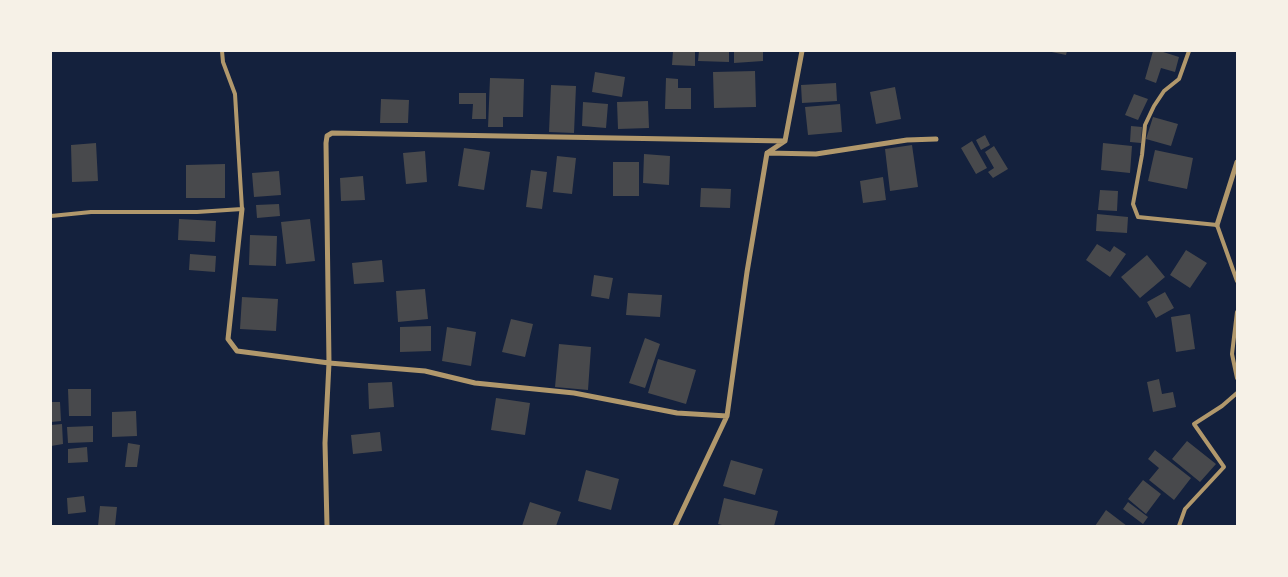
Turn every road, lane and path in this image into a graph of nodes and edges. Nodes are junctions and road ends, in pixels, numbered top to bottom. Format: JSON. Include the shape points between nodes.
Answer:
{"nodes":[{"id":1,"x":222,"y":51,"type":"edge"},
{"id":2,"x":802,"y":51,"type":"edge"},
{"id":3,"x":1189,"y":51,"type":"edge"},
{"id":4,"x":936,"y":139,"type":"dead end"},
{"id":5,"x":785,"y":141,"type":"junction"},
{"id":6,"x":767,"y":153,"type":"junction"},
{"id":7,"x":1237,"y":162,"type":"edge"},
{"id":8,"x":242,"y":210,"type":"junction"},
{"id":9,"x":51,"y":216,"type":"edge"},
{"id":10,"x":1217,"y":225,"type":"junction"},
{"id":11,"x":1237,"y":281,"type":"edge"},
{"id":12,"x":1237,"y":312,"type":"edge"},
{"id":13,"x":330,"y":363,"type":"junction"},
{"id":14,"x":1237,"y":378,"type":"edge"},
{"id":15,"x":1237,"y":393,"type":"edge"},
{"id":16,"x":727,"y":416,"type":"junction"},
{"id":17,"x":327,"y":526,"type":"edge"},
{"id":18,"x":675,"y":526,"type":"edge"},
{"id":19,"x":1179,"y":526,"type":"edge"}],
"edges":[{"from":1,"to":8,"type":"lane","via":[[235,94]]},
{"from":2,"to":5,"type":"street"},
{"from":3,"to":10,"type":"lane","via":[[1179,79],[1164,91],[1145,125],[1133,204],[1138,217]]},
{"from":4,"to":6,"type":"street","via":[[907,140],[816,154]]},
{"from":5,"to":6,"type":"street"},
{"from":5,"to":13,"type":"street","via":[[332,133],[327,136],[326,143]]},
{"from":6,"to":16,"type":"street","via":[[746,272]]},
{"from":7,"to":10,"type":"street"},
{"from":8,"to":9,"type":"lane","via":[[91,212]]},
{"from":8,"to":13,"type":"street","via":[[228,339],[237,351]]},
{"from":10,"to":11,"type":"lane"},
{"from":12,"to":14,"type":"lane","via":[[1232,354]]},
{"from":13,"to":16,"type":"street","via":[[425,371],[475,383],[574,393],[677,413]]},
{"from":13,"to":17,"type":"street","via":[[326,443]]},
{"from":15,"to":19,"type":"lane","via":[[1194,424],[1224,467],[1185,509]]},
{"from":16,"to":18,"type":"street"}]}
